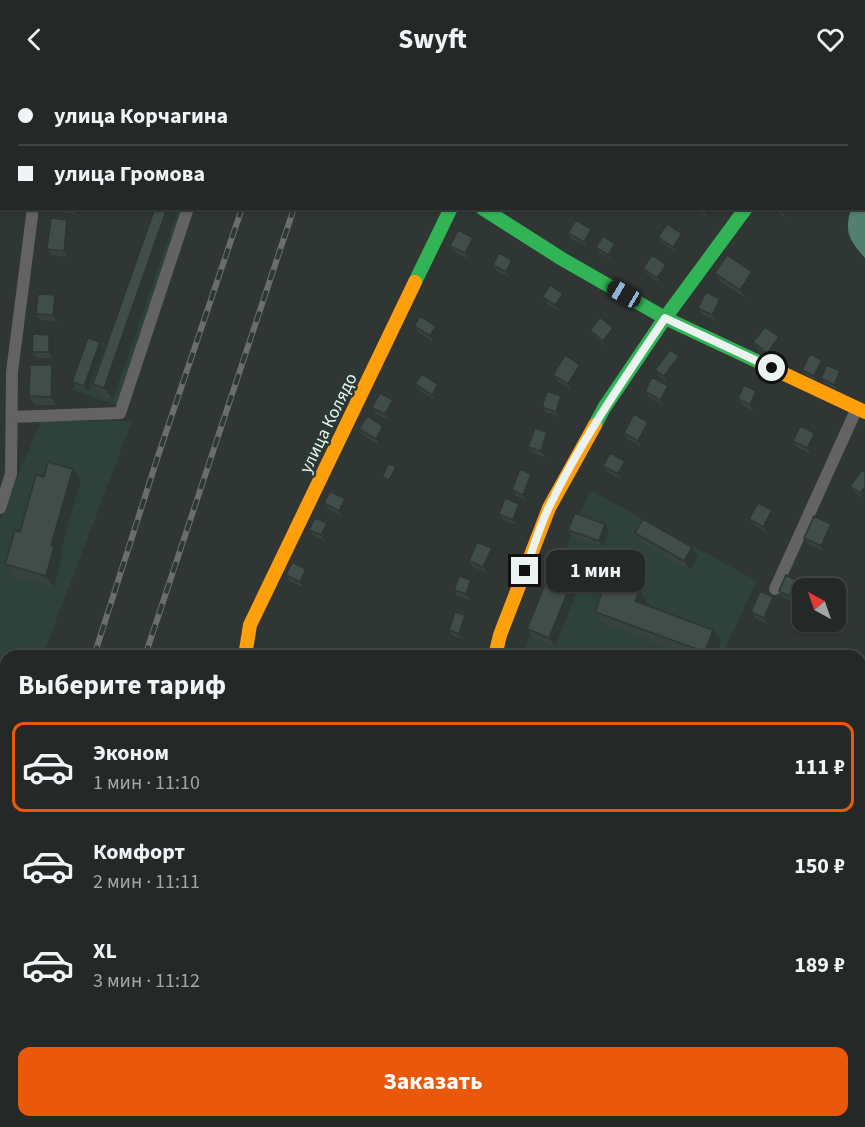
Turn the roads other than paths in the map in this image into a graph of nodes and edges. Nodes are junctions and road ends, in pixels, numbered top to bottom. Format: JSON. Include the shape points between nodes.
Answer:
{"nodes":[{"id":1,"x":33,"y":210,"type":"edge"},
{"id":2,"x":187,"y":210,"type":"edge"},
{"id":3,"x":450,"y":210,"type":"edge"},
{"id":4,"x":485,"y":210,"type":"edge"},
{"id":5,"x":745,"y":210,"type":"edge"},
{"id":6,"x":665,"y":318,"type":"junction"},
{"id":7,"x":861,"y":410,"type":"edge"},
{"id":8,"x":12,"y":417,"type":"junction"},
{"id":9,"x":5,"y":472,"type":"edge"},
{"id":10,"x":0,"y":508,"type":"edge"},
{"id":11,"x":775,"y":589,"type":"dead end"},
{"id":12,"x":244,"y":650,"type":"edge"},
{"id":13,"x":497,"y":650,"type":"edge"}],
"edges":[{"from":1,"to":8,"type":"street","via":[[12,372]]},
{"from":2,"to":8,"type":"street","via":[[120,413]]},
{"from":3,"to":12,"type":"street","name":"улица Колядо","via":[[250,626]]},
{"from":4,"to":6,"type":"street"},
{"from":5,"to":6,"type":"street"},
{"from":6,"to":7,"type":"street"},
{"from":6,"to":13,"type":"street","via":[[604,408],[549,508]]},
{"from":7,"to":11,"type":"street"},
{"from":8,"to":9,"type":"street"},
{"from":9,"to":10,"type":"street"}]}
